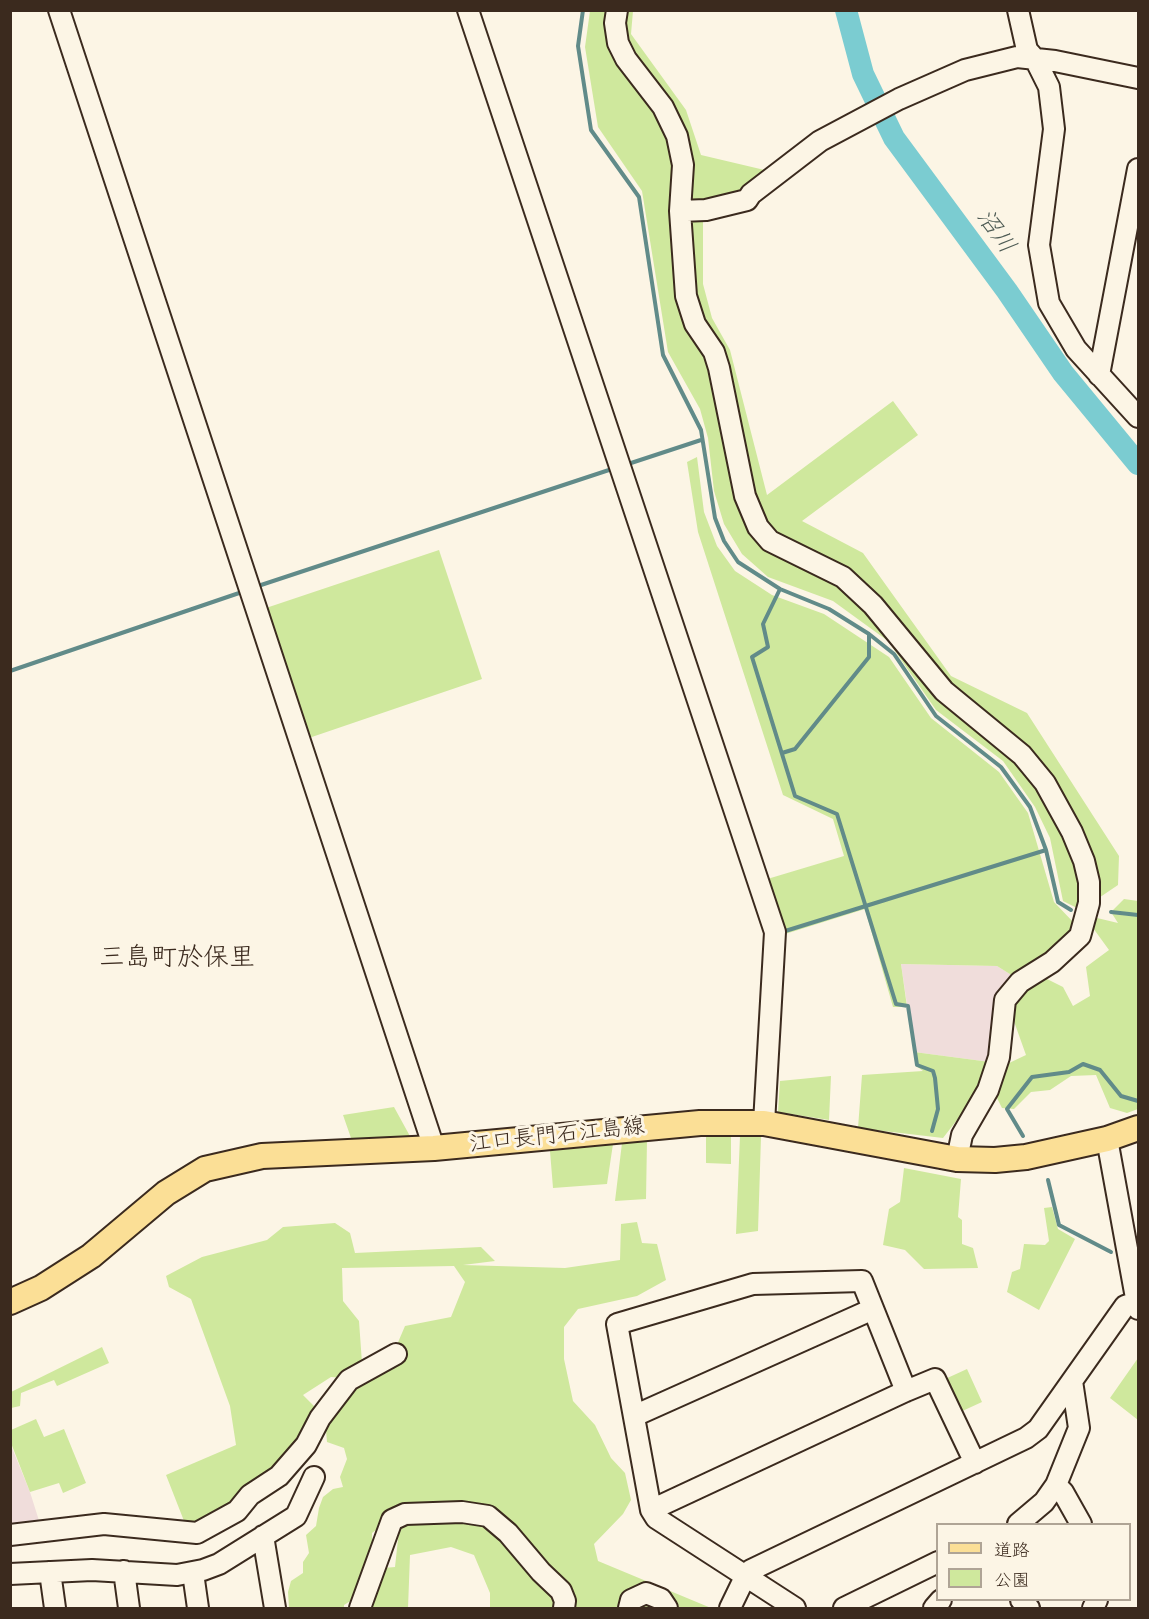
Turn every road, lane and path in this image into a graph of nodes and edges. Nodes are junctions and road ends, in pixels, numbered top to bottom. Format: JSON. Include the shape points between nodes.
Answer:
{"nodes":[{"id":1,"x":59,"y":10,"type":"edge"},
{"id":2,"x":468,"y":10,"type":"edge"},
{"id":3,"x":617,"y":10,"type":"edge"},
{"id":4,"x":1018,"y":10,"type":"edge"},
{"id":5,"x":1035,"y":59,"type":"junction"},
{"id":6,"x":1138,"y":78,"type":"edge"},
{"id":7,"x":1138,"y":169,"type":"edge"},
{"id":8,"x":680,"y":211,"type":"junction"},
{"id":9,"x":1134,"y":213,"type":"edge"},
{"id":10,"x":1099,"y":375,"type":"junction"},
{"id":11,"x":1138,"y":417,"type":"edge"},
{"id":12,"x":764,"y":1123,"type":"junction"},
{"id":13,"x":1138,"y":1128,"type":"edge"},
{"id":14,"x":1107,"y":1139,"type":"junction"},
{"id":15,"x":434,"y":1148,"type":"junction"},
{"id":16,"x":957,"y":1159,"type":"junction"},
{"id":17,"x":10,"y":1302,"type":"edge"},
{"id":18,"x":1138,"y":1306,"type":"edge"},
{"id":19,"x":873,"y":1309,"type":"junction"},
{"id":20,"x":396,"y":1353,"type":"dead end"},
{"id":21,"x":1072,"y":1381,"type":"junction"},
{"id":22,"x":906,"y":1391,"type":"junction"},
{"id":23,"x":634,"y":1416,"type":"junction"},
{"id":24,"x":975,"y":1463,"type":"junction"},
{"id":25,"x":314,"y":1477,"type":"dead end"},
{"id":26,"x":1056,"y":1485,"type":"junction"},
{"id":27,"x":651,"y":1510,"type":"junction"},
{"id":28,"x":1019,"y":1523,"type":"edge"},
{"id":29,"x":1080,"y":1523,"type":"edge"},
{"id":30,"x":10,"y":1535,"type":"edge"},
{"id":31,"x":263,"y":1536,"type":"junction"},
{"id":32,"x":936,"y":1563,"type":"edge"},
{"id":33,"x":124,"y":1571,"type":"junction"},
{"id":34,"x":50,"y":1572,"type":"junction"},
{"id":35,"x":193,"y":1573,"type":"junction"},
{"id":36,"x":10,"y":1574,"type":"edge"},
{"id":37,"x":745,"y":1577,"type":"junction"},
{"id":38,"x":55,"y":1608,"type":"edge"},
{"id":39,"x":129,"y":1608,"type":"edge"},
{"id":40,"x":198,"y":1608,"type":"edge"},
{"id":41,"x":275,"y":1608,"type":"edge"},
{"id":42,"x":360,"y":1608,"type":"edge"},
{"id":43,"x":564,"y":1608,"type":"edge"},
{"id":44,"x":629,"y":1608,"type":"edge"},
{"id":45,"x":667,"y":1608,"type":"edge"},
{"id":46,"x":730,"y":1608,"type":"edge"},
{"id":47,"x":795,"y":1608,"type":"edge"},
{"id":48,"x":844,"y":1608,"type":"edge"}],
"edges":[{"from":1,"to":15,"type":"street"},
{"from":2,"to":12,"type":"street","via":[[775,932]]},
{"from":3,"to":8,"type":"street","via":[[618,43],[663,107],[677,136],[684,165]]},
{"from":4,"to":5,"type":"street","via":[[1024,42]]},
{"from":5,"to":6,"type":"street"},
{"from":5,"to":8,"type":"street","via":[[1017,57],[965,70],[820,141],[747,200],[706,210]]},
{"from":5,"to":10,"type":"street","via":[[1049,87],[1054,129],[1039,244],[1045,288],[1049,303],[1076,349]]},
{"from":7,"to":9,"type":"street"},
{"from":8,"to":16,"type":"street","via":[[686,296],[694,324],[714,352],[719,368],[745,496],[758,527],[770,542],[843,577],[873,605],[944,691],[1022,755],[1045,783],[1084,861],[1089,903],[1080,936],[1052,962],[1020,982],[1005,1000],[999,1057],[988,1090],[962,1135]]},
{"from":9,"to":10,"type":"street"},
{"from":10,"to":11,"type":"street"},
{"from":12,"to":15,"type":"main road","name":"江口長門石江島線","via":[[700,1123]]},
{"from":12,"to":16,"type":"main road","name":"江口長門石江島線"},
{"from":13,"to":14,"type":"main road","name":"江口長門石江島線"},
{"from":14,"to":16,"type":"main road","name":"江口長門石江島線","via":[[1026,1157],[995,1161]]},
{"from":14,"to":18,"type":"street"},
{"from":15,"to":17,"type":"main road","name":"江口長門石江島線","via":[[262,1156],[205,1169],[166,1194],[92,1256]]},
{"from":18,"to":21,"type":"street","via":[[1125,1306]]},
{"from":19,"to":22,"type":"street"},
{"from":19,"to":23,"type":"street"},
{"from":19,"to":23,"type":"street","via":[[862,1281],[753,1284],[617,1324]]},
{"from":20,"to":30,"type":"street","via":[[349,1380],[320,1418],[306,1445],[279,1476],[250,1495],[237,1511],[197,1533],[104,1524]]},
{"from":21,"to":24,"type":"street","via":[[1038,1429]]},
{"from":21,"to":26,"type":"street","via":[[1079,1428]]},
{"from":22,"to":24,"type":"street","via":[[935,1379]]},
{"from":22,"to":27,"type":"street"},
{"from":23,"to":27,"type":"street"},
{"from":24,"to":37,"type":"street","via":[[752,1570]]},
{"from":25,"to":31,"type":"street","via":[[296,1516]]},
{"from":26,"to":28,"type":"street","via":[[1044,1502]]},
{"from":26,"to":29,"type":"street"},
{"from":27,"to":37,"type":"street","via":[[656,1518]]},
{"from":31,"to":35,"type":"street","via":[[219,1564]]},
{"from":31,"to":41,"type":"street"},
{"from":32,"to":48,"type":"street"},
{"from":33,"to":34,"type":"street"},
{"from":33,"to":35,"type":"street"},
{"from":33,"to":39,"type":"street"},
{"from":34,"to":36,"type":"street"},
{"from":34,"to":38,"type":"street"},
{"from":35,"to":40,"type":"street"},
{"from":37,"to":46,"type":"street"},
{"from":37,"to":47,"type":"street"},
{"from":42,"to":43,"type":"street","via":[[392,1520],[405,1514],[462,1512],[488,1516],[508,1533],[561,1591]]},
{"from":44,"to":45,"type":"street","via":[[631,1600],[646,1593],[661,1599]]}]}
